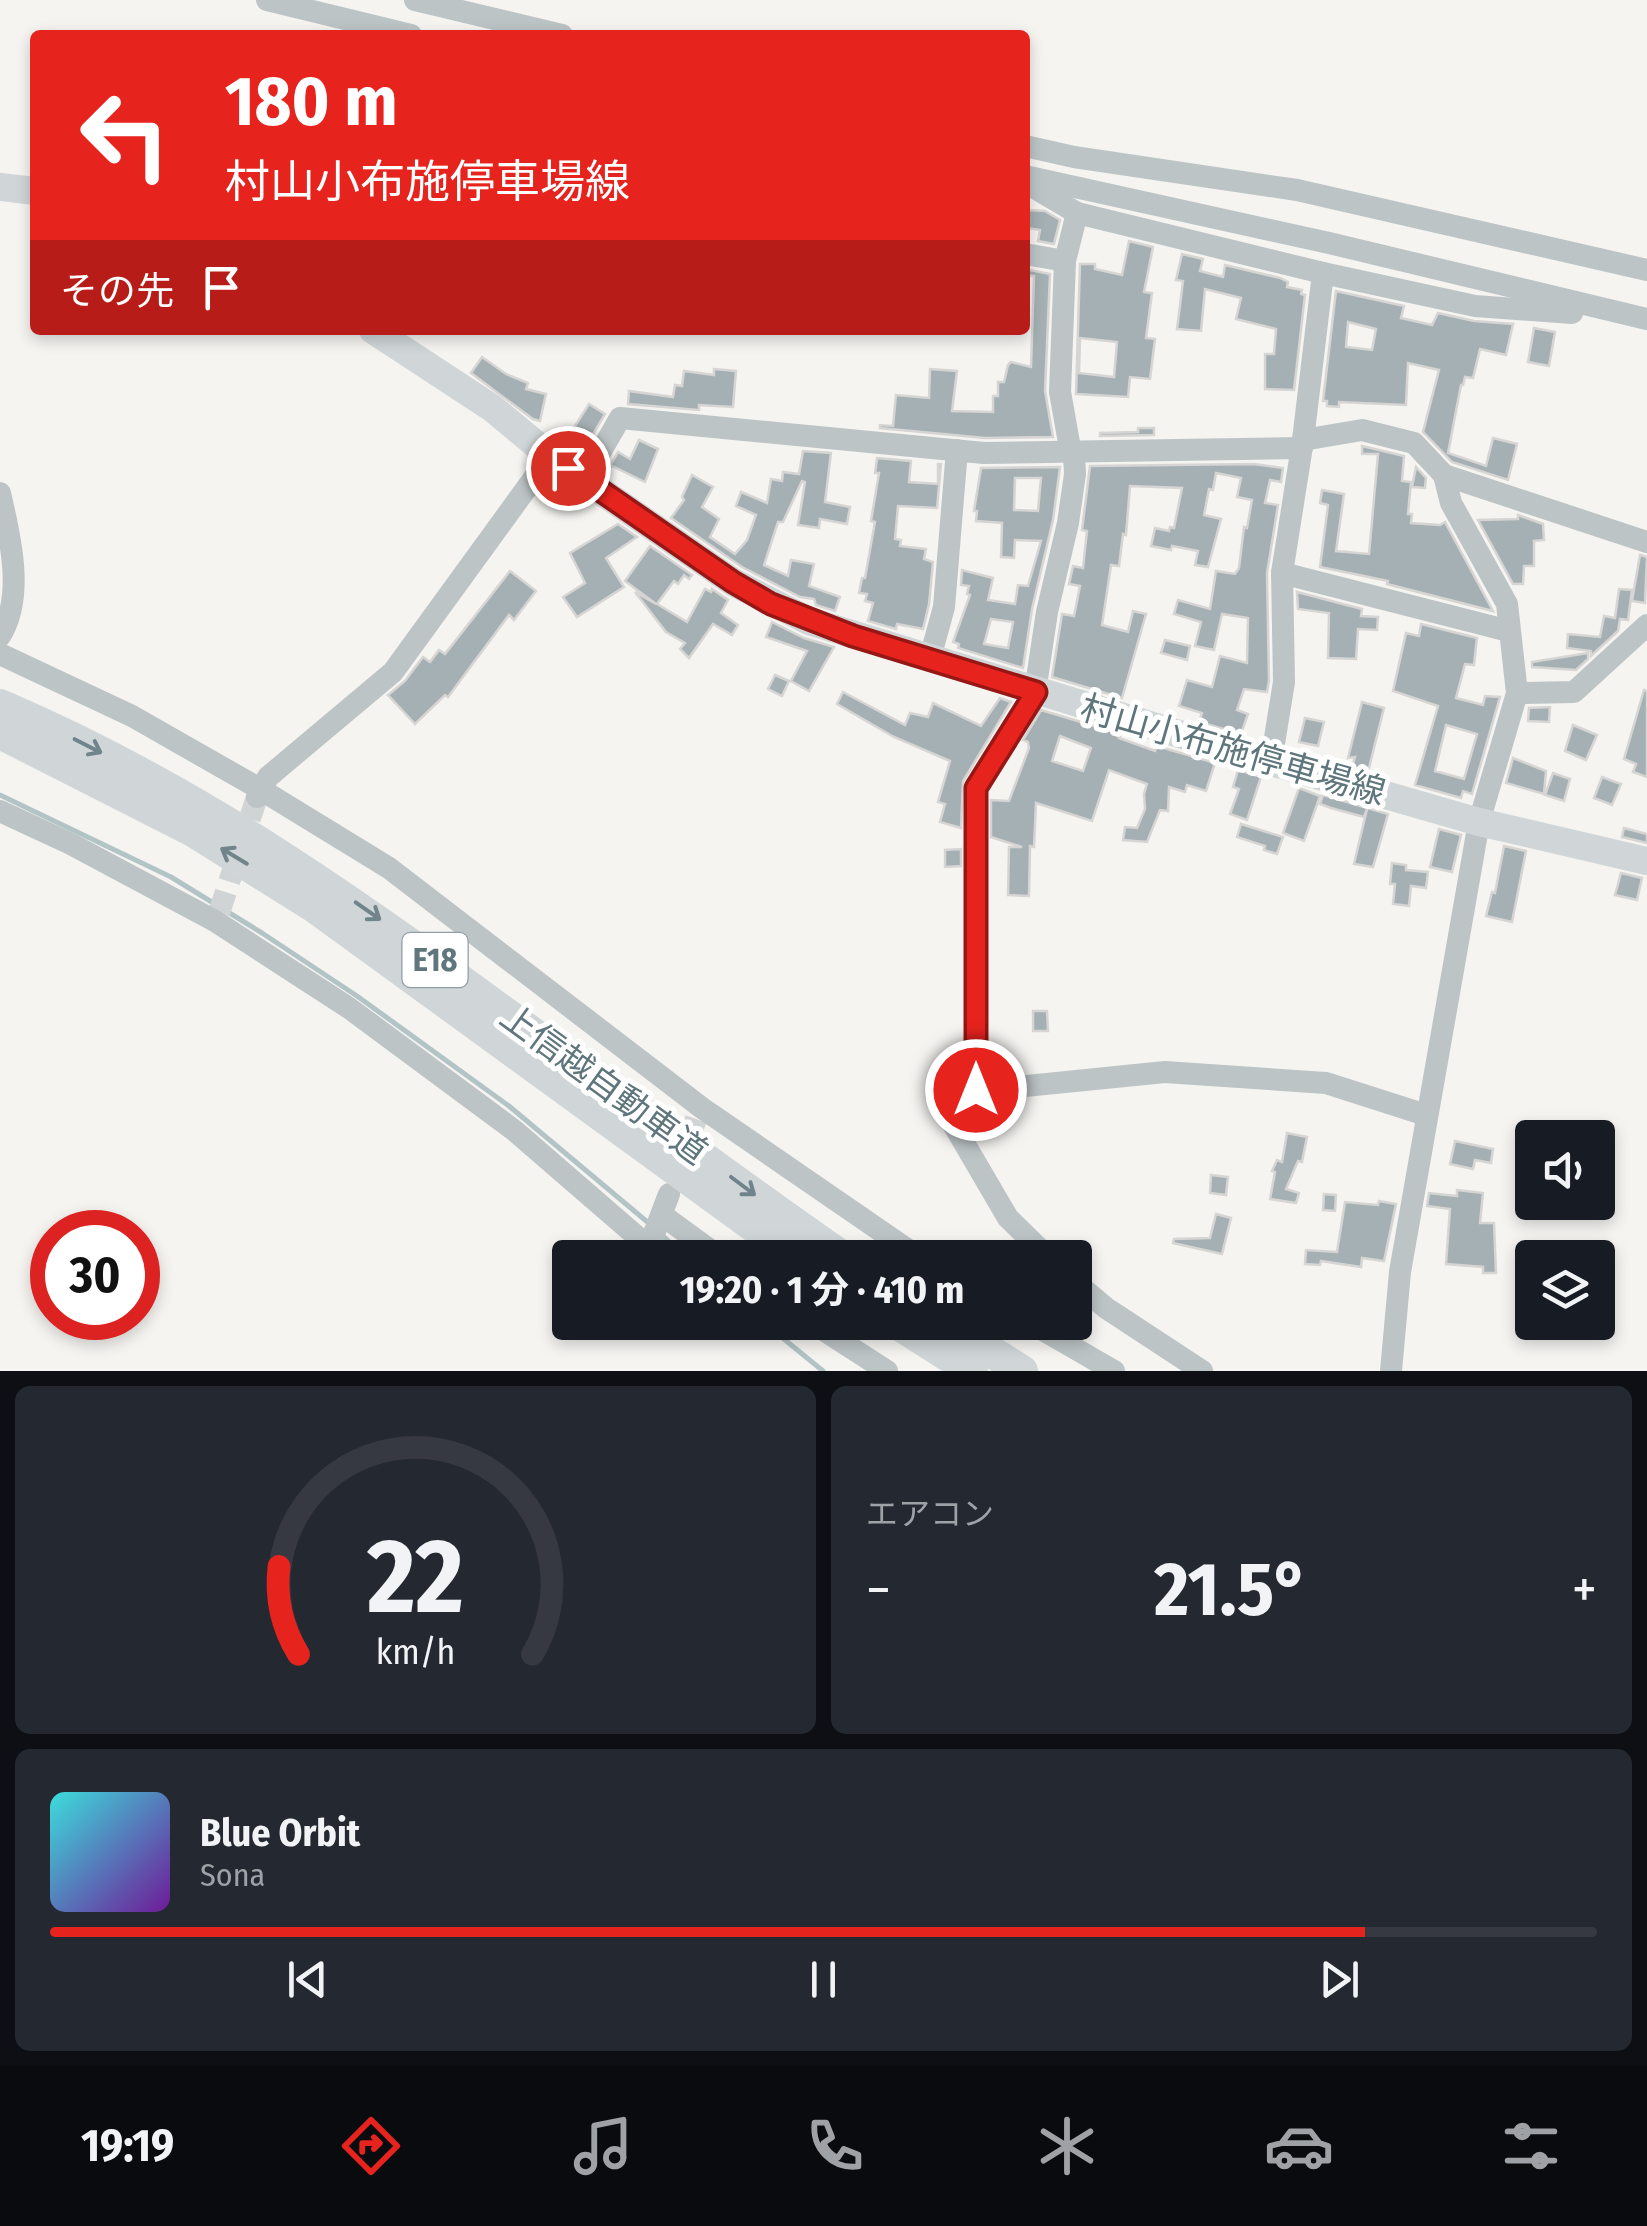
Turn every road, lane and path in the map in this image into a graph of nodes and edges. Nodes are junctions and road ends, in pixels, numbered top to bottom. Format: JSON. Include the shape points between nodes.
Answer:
{"nodes":[{"id":1,"x":268,"y":0,"type":"edge"},
{"id":2,"x":416,"y":0,"type":"edge"},
{"id":3,"x":390,"y":30,"type":"edge"},
{"id":4,"x":541,"y":30,"type":"edge"},
{"id":5,"x":1030,"y":147,"type":"edge"},
{"id":6,"x":1030,"y":181,"type":"edge"},
{"id":7,"x":1030,"y":183,"type":"edge"},
{"id":8,"x":0,"y":188,"type":"edge"},
{"id":9,"x":30,"y":191,"type":"edge"},
{"id":10,"x":1077,"y":212,"type":"junction"},
{"id":11,"x":1030,"y":255,"type":"edge"},
{"id":12,"x":1066,"y":261,"type":"junction"},
{"id":13,"x":1647,"y":270,"type":"edge"},
{"id":14,"x":1323,"y":273,"type":"junction"},
{"id":15,"x":1636,"y":316,"type":"edge"},
{"id":16,"x":403,"y":342,"type":"edge"},
{"id":17,"x":1303,"y":444,"type":"junction"},
{"id":18,"x":957,"y":450,"type":"junction"},
{"id":19,"x":1073,"y":454,"type":"junction"},
{"id":20,"x":550,"y":456,"type":"junction"},
{"id":21,"x":1444,"y":476,"type":"junction"},
{"id":22,"x":585,"y":479,"type":"junction"},
{"id":23,"x":0,"y":493,"type":"edge"},
{"id":24,"x":1647,"y":542,"type":"edge"},
{"id":25,"x":1282,"y":573,"type":"junction"},
{"id":26,"x":1647,"y":625,"type":"edge"},
{"id":27,"x":1509,"y":631,"type":"junction"},
{"id":28,"x":0,"y":636,"type":"edge"},
{"id":29,"x":0,"y":654,"type":"edge"},
{"id":30,"x":930,"y":658,"type":"junction"},
{"id":31,"x":1036,"y":692,"type":"junction"},
{"id":32,"x":1516,"y":693,"type":"junction"},
{"id":33,"x":0,"y":705,"type":"edge"},
{"id":34,"x":0,"y":733,"type":"edge"},
{"id":35,"x":1271,"y":762,"type":"junction"},
{"id":36,"x":258,"y":793,"type":"junction"},
{"id":37,"x":0,"y":811,"type":"edge"},
{"id":38,"x":1480,"y":822,"type":"junction"},
{"id":39,"x":1647,"y":861,"type":"edge"},
{"id":40,"x":976,"y":1090,"type":"junction"},
{"id":41,"x":1426,"y":1115,"type":"junction"},
{"id":42,"x":642,"y":1240,"type":"edge"},
{"id":43,"x":651,"y":1240,"type":"edge"},
{"id":44,"x":702,"y":1240,"type":"edge"},
{"id":45,"x":772,"y":1240,"type":"edge"},
{"id":46,"x":819,"y":1240,"type":"edge"},
{"id":47,"x":892,"y":1240,"type":"edge"},
{"id":48,"x":1031,"y":1240,"type":"edge"},
{"id":49,"x":1092,"y":1296,"type":"edge"},
{"id":50,"x":839,"y":1340,"type":"edge"},
{"id":51,"x":923,"y":1340,"type":"edge"},
{"id":52,"x":973,"y":1340,"type":"edge"},
{"id":53,"x":1060,"y":1340,"type":"edge"},
{"id":54,"x":887,"y":1371,"type":"edge"},
{"id":55,"x":972,"y":1371,"type":"edge"},
{"id":56,"x":1022,"y":1371,"type":"edge"},
{"id":57,"x":1114,"y":1371,"type":"edge"},
{"id":58,"x":1202,"y":1371,"type":"edge"},
{"id":59,"x":1392,"y":1371,"type":"edge"}],
"edges":[{"from":1,"to":3,"type":"street"},
{"from":2,"to":4,"type":"street"},
{"from":5,"to":13,"type":"street","via":[[1297,190]]},
{"from":6,"to":15,"type":"street","via":[[1329,242]]},
{"from":7,"to":10,"type":"street"},
{"from":8,"to":9,"type":"main road"},
{"from":10,"to":12,"type":"street"},
{"from":10,"to":14,"type":"street"},
{"from":11,"to":12,"type":"street"},
{"from":12,"to":19,"type":"street","via":[[1060,392]]},
{"from":14,"to":15,"type":"street","via":[[1476,306]]},
{"from":14,"to":17,"type":"street"},
{"from":16,"to":20,"type":"main road","name":"村山小布施停車場線"},
{"from":17,"to":19,"type":"street"},
{"from":17,"to":21,"type":"street","via":[[1362,430],[1414,443]]},
{"from":17,"to":25,"type":"street"},
{"from":18,"to":19,"type":"street"},
{"from":18,"to":22,"type":"street","via":[[620,418]]},
{"from":18,"to":30,"type":"street","via":[[944,606]]},
{"from":19,"to":31,"type":"street","via":[[1068,523]]},
{"from":20,"to":22,"type":"main road","name":"村山小布施停車場線"},
{"from":20,"to":36,"type":"street","via":[[393,672],[268,777]]},
{"from":21,"to":24,"type":"street"},
{"from":21,"to":27,"type":"street","via":[[1451,504],[1506,604]]},
{"from":22,"to":30,"type":"main road","name":"村山小布施停車場線","via":[[771,604]]},
{"from":23,"to":28,"type":"street","via":[[10,535],[12,596]]},
{"from":25,"to":27,"type":"street"},
{"from":25,"to":35,"type":"street","via":[[1284,682]]},
{"from":26,"to":32,"type":"street","via":[[1574,692]]},
{"from":27,"to":32,"type":"street"},
{"from":29,"to":36,"type":"street","via":[[132,716]]},
{"from":30,"to":31,"type":"main road","name":"村山小布施停車場線"},
{"from":31,"to":35,"type":"main road","name":"村山小布施停車場線"},
{"from":31,"to":40,"type":"street","via":[[976,788]]},
{"from":32,"to":38,"type":"street"},
{"from":33,"to":46,"type":"highway","name":"上信越自動車道","number":"E18","one_way":true,"via":[[139,771],[270,846]]},
{"from":45,"to":34,"type":"highway","name":"上信越自動車道","number":"E18","one_way":true,"via":[[316,908],[193,830]]},
{"from":35,"to":38,"type":"main road","name":"村山小布施停車場線"},
{"from":36,"to":47,"type":"street","via":[[390,868],[699,1114]]},
{"from":37,"to":42,"type":"street","via":[[217,917],[515,1132]]},
{"from":38,"to":39,"type":"main road","name":"村山小布施停車場線"},
{"from":38,"to":41,"type":"street"},
{"from":40,"to":41,"type":"street","via":[[1165,1072],[1326,1083]]},
{"from":40,"to":48,"type":"street","via":[[936,1095],[1008,1218]]},
{"from":41,"to":59,"type":"street","via":[[1400,1272]]},
{"from":43,"to":44,"type":"street","via":[[665,1205]]},
{"from":49,"to":58,"type":"street"},
{"from":50,"to":54,"type":"street"},
{"from":51,"to":55,"type":"highway"},
{"from":52,"to":56,"type":"highway"},
{"from":53,"to":57,"type":"street"}]}
